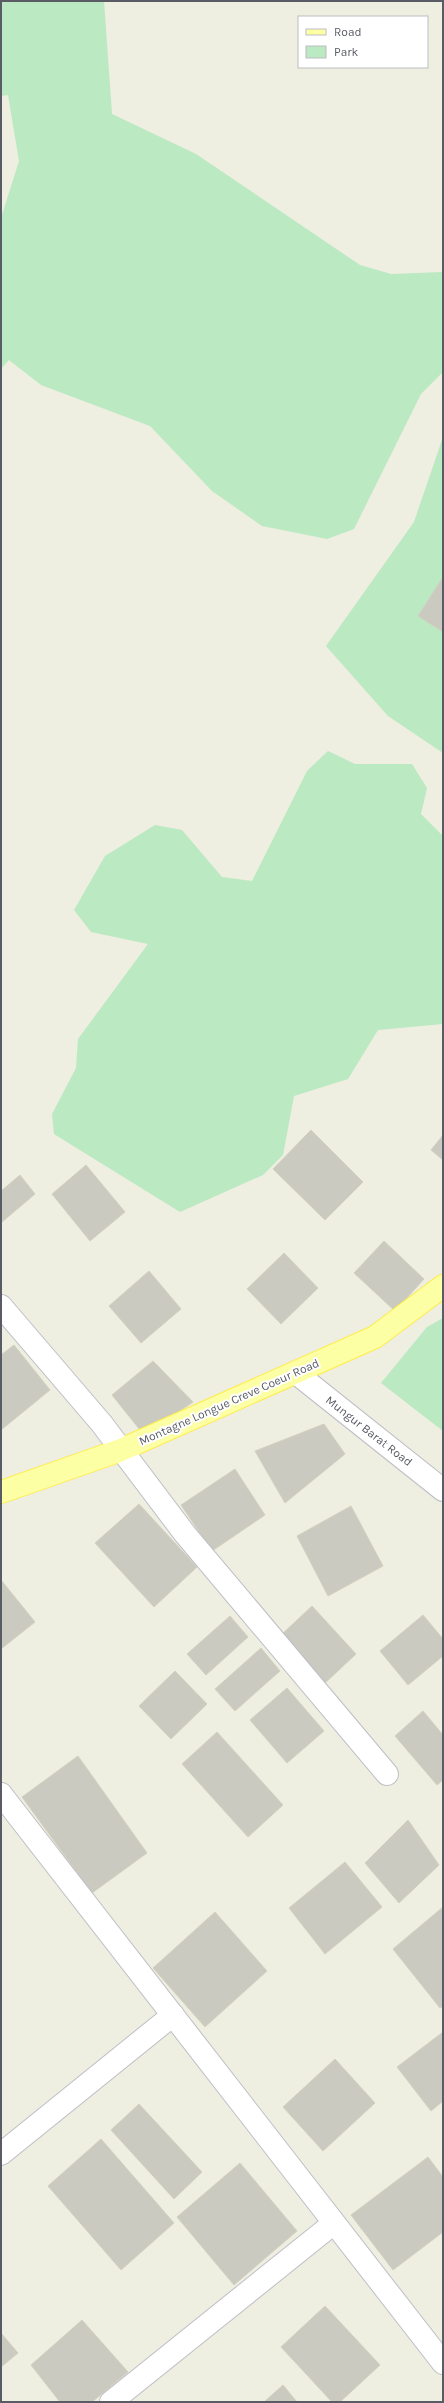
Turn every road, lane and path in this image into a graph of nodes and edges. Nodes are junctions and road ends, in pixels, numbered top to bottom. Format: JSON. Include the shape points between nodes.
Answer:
{"nodes":[{"id":1,"x":443,"y":1286,"type":"edge"},
{"id":2,"x":1,"y":1306,"type":"edge"},
{"id":3,"x":296,"y":1373,"type":"junction"},
{"id":4,"x":121,"y":1450,"type":"junction"},
{"id":5,"x":443,"y":1490,"type":"edge"},
{"id":6,"x":1,"y":1492,"type":"edge"},
{"id":7,"x":387,"y":1774,"type":"dead end"},
{"id":8,"x":1,"y":1794,"type":"edge"},
{"id":9,"x":172,"y":2015,"type":"junction"},
{"id":10,"x":1,"y":2154,"type":"edge"},
{"id":11,"x":334,"y":2223,"type":"junction"},
{"id":12,"x":443,"y":2362,"type":"edge"},
{"id":13,"x":111,"y":2402,"type":"edge"}],
"edges":[{"from":1,"to":3,"type":"main road","name":"Montagne Longue Creve Coeur Road","via":[[375,1337]]},
{"from":2,"to":4,"type":"street","via":[[55,1367]]},
{"from":3,"to":4,"type":"main road","name":"Montagne Longue Creve Coeur Road"},
{"from":3,"to":5,"type":"street","name":"Mungur Barat Road"},
{"from":4,"to":6,"type":"main road","name":"Montagne Longue Creve Coeur Road"},
{"from":4,"to":7,"type":"street","via":[[185,1534]]},
{"from":8,"to":9,"type":"street"},
{"from":9,"to":10,"type":"street"},
{"from":9,"to":11,"type":"street"},
{"from":11,"to":12,"type":"street"},
{"from":11,"to":13,"type":"street"}]}
